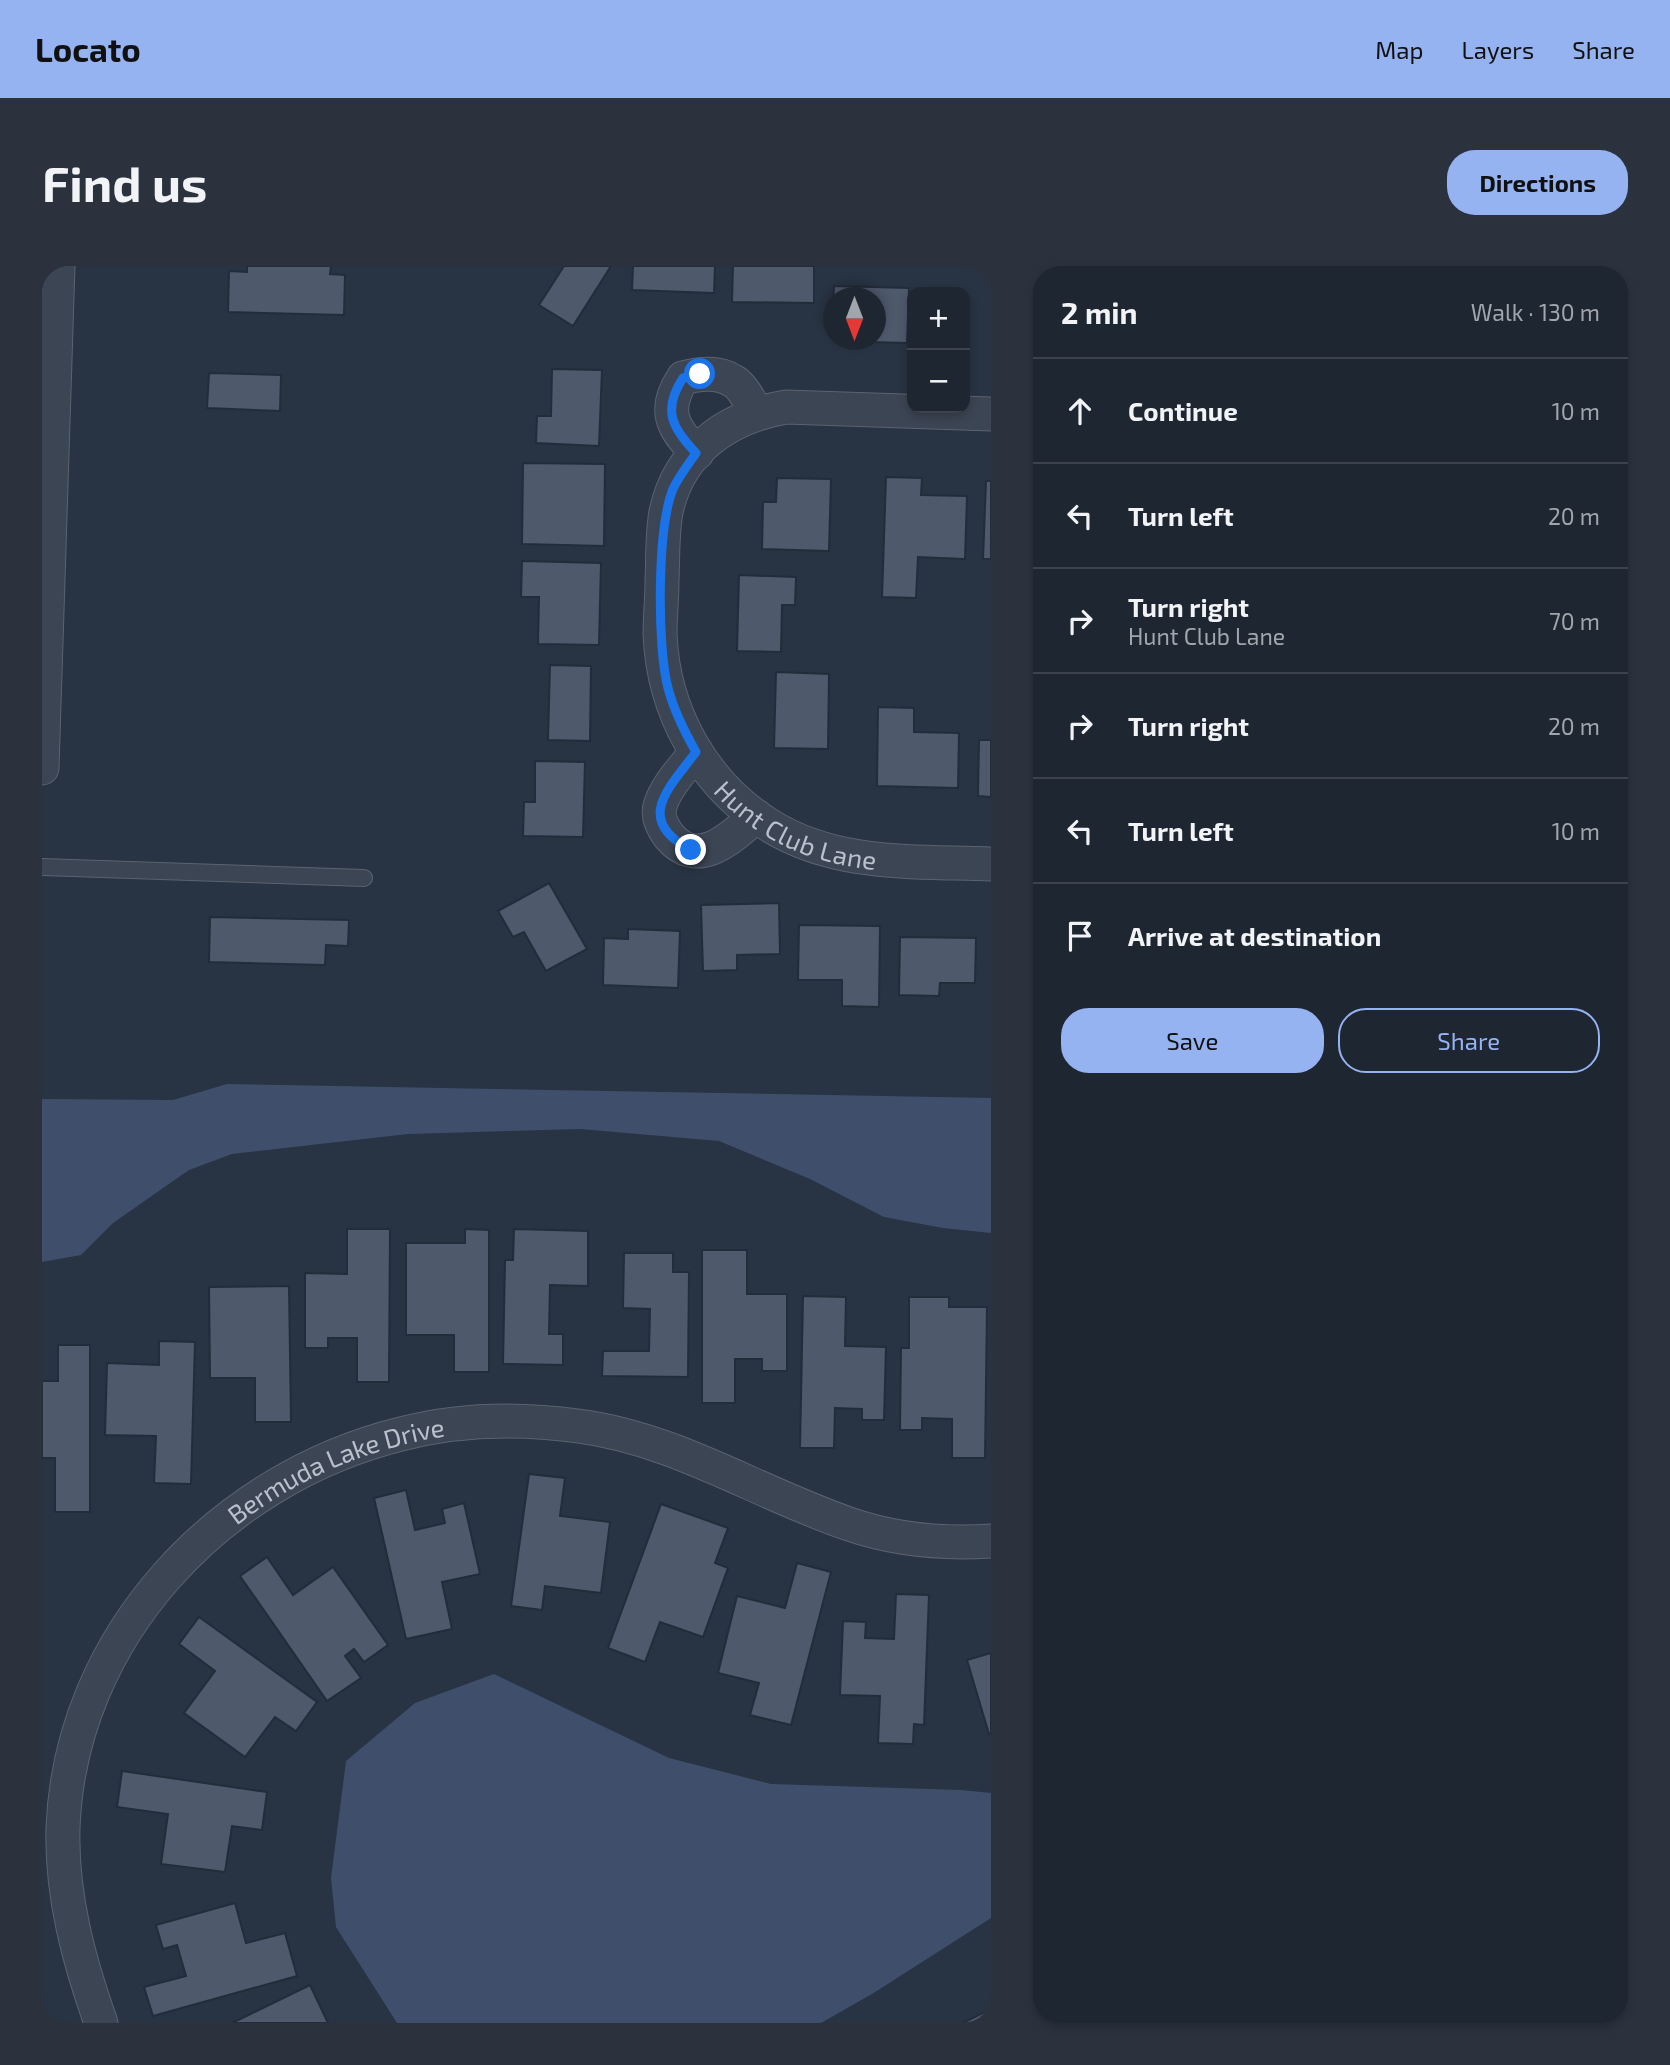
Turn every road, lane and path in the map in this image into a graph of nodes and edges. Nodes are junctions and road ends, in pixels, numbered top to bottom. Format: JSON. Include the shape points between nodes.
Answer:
{"nodes":[{"id":1,"x":58,"y":266,"type":"edge"},
{"id":2,"x":757,"y":413,"type":"junction"},
{"id":3,"x":991,"y":414,"type":"edge"},
{"id":4,"x":696,"y":453,"type":"junction"},
{"id":5,"x":696,"y":752,"type":"junction"},
{"id":6,"x":42,"y":768,"type":"edge"},
{"id":7,"x":756,"y":816,"type":"junction"},
{"id":8,"x":991,"y":864,"type":"edge"},
{"id":9,"x":42,"y":867,"type":"edge"},
{"id":10,"x":364,"y":878,"type":"dead end"},
{"id":11,"x":991,"y":1541,"type":"edge"},
{"id":12,"x":101,"y":2023,"type":"edge"}],
"edges":[{"from":1,"to":6,"type":"street"},
{"from":2,"to":3,"type":"street","name":"Hunt Club Lane","via":[[786,407]]},
{"from":2,"to":4,"type":"street","name":"Hunt Club Lane","via":[[723,429]]},
{"from":2,"to":4,"type":"street","via":[[734,381],[700,374],[683,378],[673,393],[671,416],[680,436]]},
{"from":4,"to":5,"type":"street","name":"Hunt Club Lane","via":[[666,512],[660,635],[674,708]]},
{"from":5,"to":7,"type":"street","name":"Hunt Club Lane","via":[[725,790]]},
{"from":5,"to":7,"type":"street","via":[[665,793],[659,810],[662,827],[673,841],[691,850],[709,850],[728,841]]},
{"from":7,"to":8,"type":"street","name":"Hunt Club Lane","via":[[789,836],[859,858]]},
{"from":9,"to":10,"type":"lane"},
{"from":11,"to":12,"type":"street","name":"Bermuda Lake Drive","via":[[941,1542],[894,1536],[849,1524],[661,1446],[580,1426],[517,1420],[400,1434],[340,1453],[283,1480],[230,1515],[152,1590],[110,1655],[80,1727],[68,1777],[65,1880],[75,1939]]}]}
